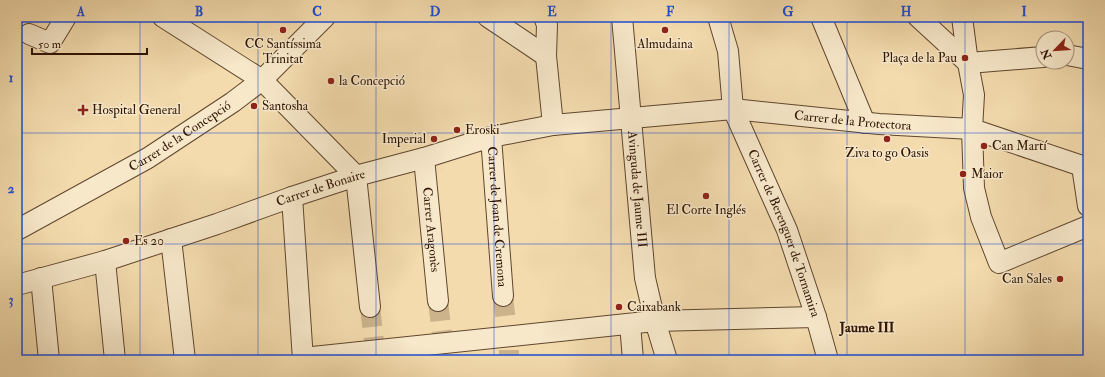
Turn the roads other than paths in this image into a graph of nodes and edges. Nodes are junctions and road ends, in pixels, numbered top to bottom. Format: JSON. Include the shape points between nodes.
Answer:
{"nodes":[{"id":1,"x":66,"y":17,"type":"edge"},
{"id":2,"x":163,"y":17,"type":"edge"},
{"id":3,"x":326,"y":17,"type":"edge"},
{"id":4,"x":488,"y":17,"type":"edge"},
{"id":5,"x":544,"y":17,"type":"edge"},
{"id":6,"x":622,"y":17,"type":"edge"},
{"id":7,"x":718,"y":17,"type":"edge"},
{"id":8,"x":821,"y":17,"type":"edge"},
{"id":9,"x":918,"y":17,"type":"edge"},
{"id":10,"x":962,"y":17,"type":"edge"},
{"id":11,"x":29,"y":34,"type":"dead end"},
{"id":12,"x":546,"y":56,"type":"junction"},
{"id":13,"x":1035,"y":57,"type":"edge"},
{"id":14,"x":1075,"y":57,"type":"edge"},
{"id":15,"x":1088,"y":59,"type":"edge"},
{"id":16,"x":968,"y":63,"type":"junction"},
{"id":17,"x":262,"y":80,"type":"junction"},
{"id":18,"x":734,"y":109,"type":"junction"},
{"id":19,"x":630,"y":118,"type":"junction"},
{"id":20,"x":865,"y":123,"type":"junction"},
{"id":21,"x":553,"y":125,"type":"junction"},
{"id":22,"x":972,"y":129,"type":"junction"},
{"id":23,"x":491,"y":137,"type":"junction"},
{"id":24,"x":424,"y":158,"type":"junction"},
{"id":25,"x":1085,"y":166,"type":"edge"},
{"id":26,"x":356,"y":176,"type":"junction"},
{"id":27,"x":292,"y":197,"type":"junction"},
{"id":28,"x":1088,"y":206,"type":"edge"},
{"id":29,"x":1088,"y":226,"type":"edge"},
{"id":30,"x":17,"y":230,"type":"edge"},
{"id":31,"x":171,"y":239,"type":"junction"},
{"id":32,"x":105,"y":261,"type":"junction"},
{"id":33,"x":41,"y":278,"type":"junction"},
{"id":34,"x":17,"y":285,"type":"edge"},
{"id":35,"x":503,"y":296,"type":"tunnel mouth"},
{"id":36,"x":438,"y":301,"type":"tunnel mouth"},
{"id":37,"x":370,"y":307,"type":"tunnel mouth"},
{"id":38,"x":816,"y":317,"type":"junction"},
{"id":39,"x":655,"y":321,"type":"junction"},
{"id":40,"x":630,"y":324,"type":"junction"},
{"id":41,"x":375,"y":355,"type":"edge"},
{"id":42,"x":303,"y":359,"type":"edge"},
{"id":43,"x":49,"y":360,"type":"edge"},
{"id":44,"x":115,"y":360,"type":"edge"},
{"id":45,"x":185,"y":360,"type":"edge"},
{"id":46,"x":633,"y":360,"type":"edge"},
{"id":47,"x":666,"y":360,"type":"edge"},
{"id":48,"x":828,"y":360,"type":"edge"}],
"edges":[{"from":1,"to":11,"type":"street","via":[[50,43]]},
{"from":2,"to":17,"type":"street"},
{"from":3,"to":17,"type":"street","name":"Carrer de la Concepció"},
{"from":4,"to":12,"type":"street"},
{"from":5,"to":12,"type":"street","via":[[547,25]]},
{"from":6,"to":19,"type":"street","name":"Avinguda de Jaume III"},
{"from":7,"to":18,"type":"street","name":"Carrer de Berenguer de Tornamira","via":[[728,51]]},
{"from":8,"to":20,"type":"street"},
{"from":9,"to":16,"type":"street"},
{"from":10,"to":16,"type":"street"},
{"from":12,"to":21,"type":"street"},
{"from":13,"to":16,"type":"street"},
{"from":14,"to":15,"type":"street"},
{"from":16,"to":22,"type":"street","via":[[974,94]]},
{"from":17,"to":26,"type":"street"},
{"from":17,"to":30,"type":"street","name":"Carrer de la Concepció","via":[[148,158]]},
{"from":18,"to":19,"type":"street"},
{"from":18,"to":20,"type":"street","name":"Carrer de la Protectora"},
{"from":18,"to":38,"type":"street","name":"Carrer de Berenguer de Tornamira","via":[[787,230]]},
{"from":19,"to":21,"type":"street","name":"Carrer de Bonaire"},
{"from":19,"to":39,"type":"street","name":"Avinguda de Jaume III","via":[[645,278]]},
{"from":20,"to":22,"type":"street","name":"Carrer de la Protectora"},
{"from":21,"to":23,"type":"street","name":"Carrer de Bonaire"},
{"from":22,"to":25,"type":"street","name":"Carrer de la Protectora"},
{"from":22,"to":29,"type":"street","via":[[974,188],[981,217],[999,263]]},
{"from":23,"to":24,"type":"street","name":"Carrer de Bonaire"},
{"from":23,"to":35,"type":"street","name":"Carrer de Joan de Cremona"},
{"from":24,"to":26,"type":"street","name":"Carrer de Bonaire"},
{"from":24,"to":36,"type":"street","name":"Carrer Aragonès"},
{"from":25,"to":28,"type":"street"},
{"from":26,"to":27,"type":"street","name":"Carrer de Bonaire"},
{"from":26,"to":37,"type":"street"},
{"from":27,"to":31,"type":"street","name":"Carrer de Bonaire"},
{"from":27,"to":42,"type":"street"},
{"from":31,"to":32,"type":"street","name":"Carrer de Bonaire"},
{"from":31,"to":45,"type":"street"},
{"from":32,"to":33,"type":"street","name":"Carrer de Bonaire"},
{"from":32,"to":44,"type":"street"},
{"from":33,"to":34,"type":"street","name":"Carrer de Bonaire"},
{"from":33,"to":43,"type":"street"},
{"from":38,"to":39,"type":"street"},
{"from":38,"to":48,"type":"street","name":"Carrer de Berenguer de Tornamira"},
{"from":39,"to":40,"type":"street"},
{"from":39,"to":47,"type":"street","name":"Avinguda de Jaume III"},
{"from":40,"to":41,"type":"street","via":[[508,336],[443,350]]},
{"from":40,"to":46,"type":"street"},
{"from":41,"to":42,"type":"street"}]}
